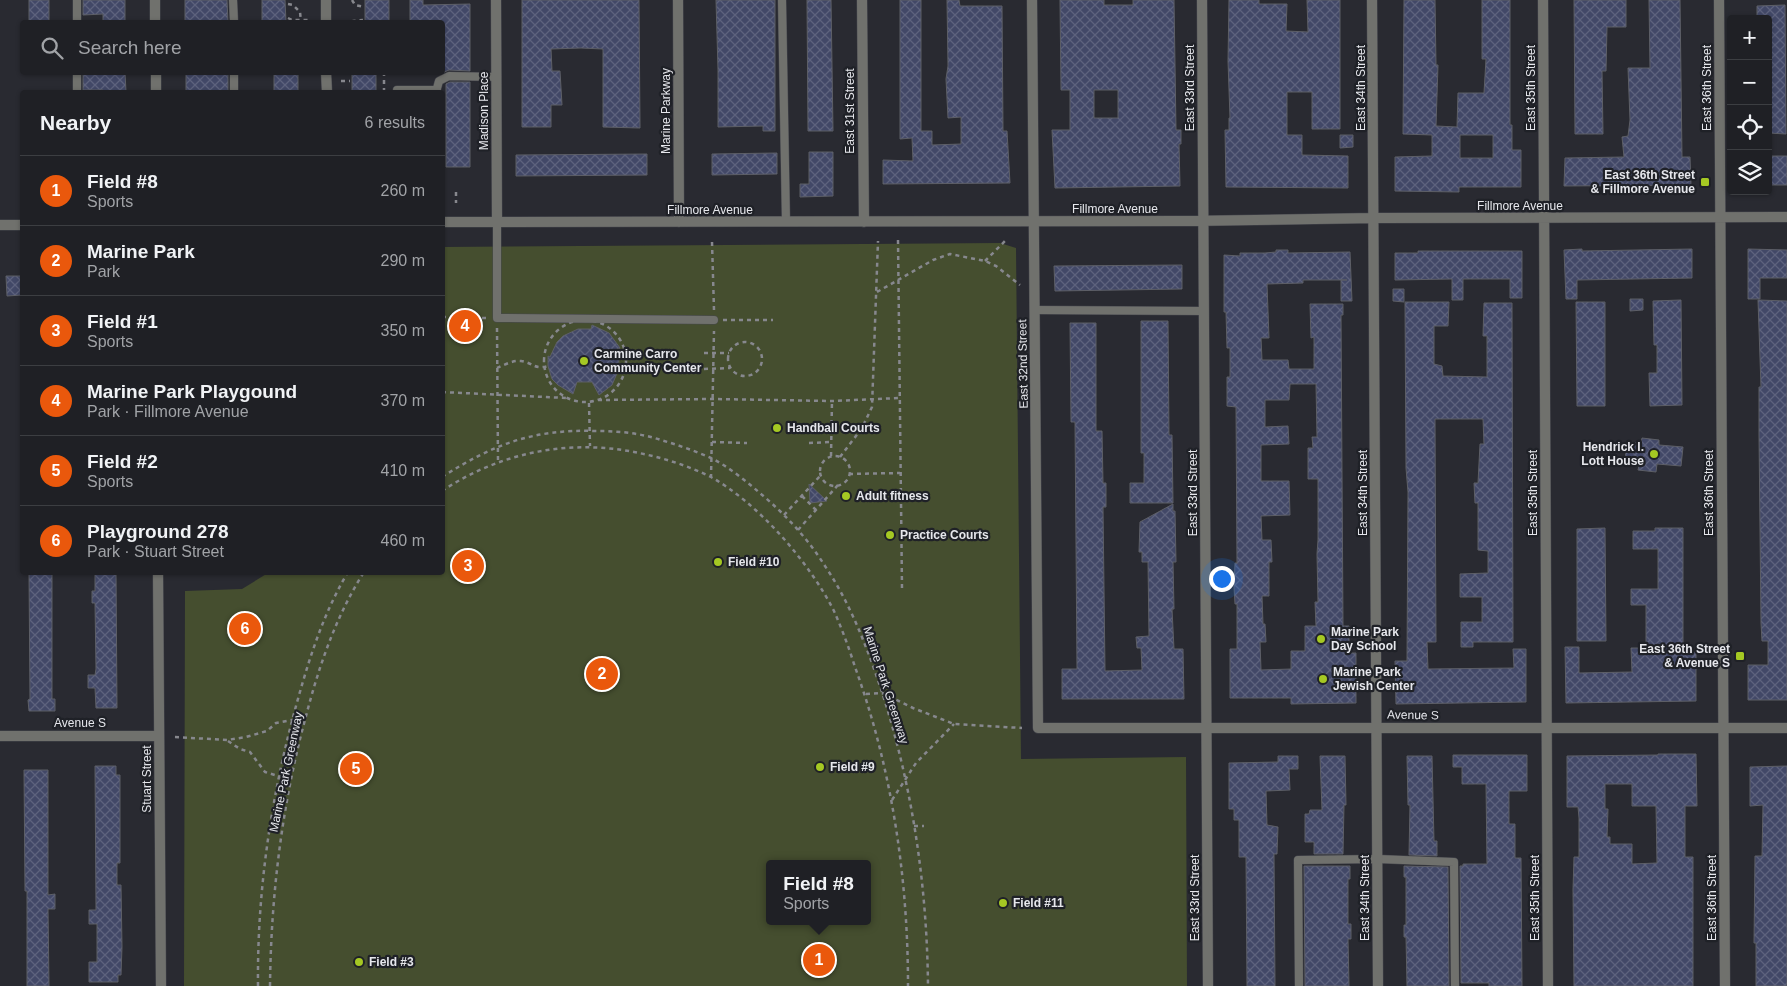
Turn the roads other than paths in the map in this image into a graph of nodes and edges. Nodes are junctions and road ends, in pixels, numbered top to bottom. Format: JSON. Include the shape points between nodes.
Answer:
{"nodes":[{"id":1,"x":77,"y":0,"type":"edge"},
{"id":2,"x":155,"y":0,"type":"edge"},
{"id":3,"x":233,"y":0,"type":"edge"},
{"id":4,"x":326,"y":0,"type":"edge"},
{"id":5,"x":496,"y":0,"type":"edge"},
{"id":6,"x":678,"y":0,"type":"edge"},
{"id":7,"x":782,"y":0,"type":"edge"},
{"id":8,"x":862,"y":0,"type":"edge"},
{"id":9,"x":1032,"y":0,"type":"edge"},
{"id":10,"x":1202,"y":0,"type":"edge"},
{"id":11,"x":1372,"y":0,"type":"edge"},
{"id":12,"x":1543,"y":0,"type":"edge"},
{"id":13,"x":1719,"y":0,"type":"edge"},
{"id":14,"x":77,"y":20,"type":"edge"},
{"id":15,"x":156,"y":20,"type":"edge"},
{"id":16,"x":234,"y":20,"type":"edge"},
{"id":17,"x":326,"y":20,"type":"edge"},
{"id":18,"x":77,"y":75,"type":"edge"},
{"id":19,"x":156,"y":75,"type":"edge"},
{"id":20,"x":234,"y":75,"type":"edge"},
{"id":21,"x":326,"y":75,"type":"edge"},
{"id":22,"x":497,"y":77,"type":"junction"},
{"id":23,"x":77,"y":90,"type":"edge"},
{"id":24,"x":156,"y":90,"type":"edge"},
{"id":25,"x":234,"y":90,"type":"edge"},
{"id":26,"x":326,"y":90,"type":"edge"},
{"id":27,"x":437,"y":90,"type":"edge"},
{"id":28,"x":1787,"y":217,"type":"edge"},
{"id":29,"x":1374,"y":218,"type":"junction"},
{"id":30,"x":1720,"y":218,"type":"junction"},
{"id":31,"x":1544,"y":219,"type":"junction"},
{"id":32,"x":1034,"y":221,"type":"junction"},
{"id":33,"x":1204,"y":221,"type":"junction"},
{"id":34,"x":445,"y":222,"type":"edge"},
{"id":35,"x":497,"y":222,"type":"junction"},
{"id":36,"x":680,"y":222,"type":"junction"},
{"id":37,"x":786,"y":222,"type":"junction"},
{"id":38,"x":864,"y":222,"type":"junction"},
{"id":39,"x":0,"y":225,"type":"edge"},
{"id":40,"x":20,"y":225,"type":"edge"},
{"id":41,"x":1034,"y":310,"type":"junction"},
{"id":42,"x":1204,"y":311,"type":"junction"},
{"id":43,"x":714,"y":320,"type":"road end"},
{"id":44,"x":158,"y":575,"type":"edge"},
{"id":45,"x":1038,"y":728,"type":"joint"},
{"id":46,"x":1207,"y":728,"type":"junction"},
{"id":47,"x":1376,"y":728,"type":"junction"},
{"id":48,"x":1787,"y":728,"type":"edge"},
{"id":49,"x":1547,"y":729,"type":"junction"},
{"id":50,"x":1723,"y":729,"type":"junction"},
{"id":51,"x":0,"y":736,"type":"edge"},
{"id":52,"x":159,"y":736,"type":"junction"},
{"id":53,"x":1378,"y":859,"type":"junction"},
{"id":54,"x":161,"y":986,"type":"edge"},
{"id":55,"x":1208,"y":986,"type":"edge"},
{"id":56,"x":1300,"y":986,"type":"edge"},
{"id":57,"x":1378,"y":986,"type":"edge"},
{"id":58,"x":1455,"y":986,"type":"edge"},
{"id":59,"x":1548,"y":986,"type":"edge"},
{"id":60,"x":1725,"y":986,"type":"edge"}],
"edges":[{"from":1,"to":14,"type":"lane"},
{"from":2,"to":15,"type":"street"},
{"from":3,"to":16,"type":"lane"},
{"from":4,"to":17,"type":"street"},
{"from":5,"to":22,"type":"street","name":"Madison Place"},
{"from":6,"to":36,"type":"street","name":"Marine Parkway"},
{"from":7,"to":37,"type":"lane"},
{"from":8,"to":38,"type":"street","name":"East 31st Street"},
{"from":9,"to":32,"type":"street","name":"East 32nd Street"},
{"from":10,"to":33,"type":"street","name":"East 33rd Street"},
{"from":11,"to":29,"type":"street","name":"East 34th Street"},
{"from":12,"to":31,"type":"street","name":"East 35th Street"},
{"from":13,"to":30,"type":"street","name":"East 36th Street"},
{"from":18,"to":23,"type":"lane"},
{"from":19,"to":24,"type":"street"},
{"from":20,"to":25,"type":"lane"},
{"from":21,"to":26,"type":"street"},
{"from":22,"to":27,"type":"lane","via":[[449,76],[439,81]]},
{"from":22,"to":35,"type":"street","name":"Madison Place"},
{"from":28,"to":30,"type":"street","name":"Fillmore Avenue"},
{"from":29,"to":31,"type":"street","name":"Fillmore Avenue"},
{"from":29,"to":33,"type":"street","name":"Fillmore Avenue"},
{"from":29,"to":47,"type":"street","name":"East 34th Street"},
{"from":30,"to":31,"type":"street","name":"Fillmore Avenue"},
{"from":30,"to":50,"type":"street","name":"East 36th Street"},
{"from":31,"to":49,"type":"street","name":"East 35th Street"},
{"from":32,"to":33,"type":"street","name":"Fillmore Avenue"},
{"from":32,"to":38,"type":"street","name":"Fillmore Avenue"},
{"from":32,"to":41,"type":"street","name":"East 32nd Street"},
{"from":33,"to":42,"type":"street","name":"East 33rd Street"},
{"from":34,"to":35,"type":"street","name":"Fillmore Avenue"},
{"from":35,"to":36,"type":"street","name":"Fillmore Avenue"},
{"from":35,"to":43,"type":"lane","via":[[497,318]]},
{"from":36,"to":37,"type":"street","name":"Fillmore Avenue"},
{"from":37,"to":38,"type":"street","name":"Fillmore Avenue"},
{"from":39,"to":40,"type":"street"},
{"from":41,"to":42,"type":"lane"},
{"from":41,"to":45,"type":"street","name":"East 32nd Street"},
{"from":42,"to":46,"type":"street","name":"East 33rd Street"},
{"from":44,"to":52,"type":"street","name":"Stuart Street"},
{"from":45,"to":46,"type":"street","name":"Avenue S"},
{"from":46,"to":47,"type":"street","name":"Avenue S"},
{"from":46,"to":55,"type":"street","name":"East 33rd Street"},
{"from":47,"to":49,"type":"street","name":"Avenue S"},
{"from":47,"to":53,"type":"street","name":"East 34th Street"},
{"from":48,"to":50,"type":"street","name":"Avenue S"},
{"from":49,"to":50,"type":"street","name":"Avenue S"},
{"from":49,"to":59,"type":"street","name":"East 35th Street"},
{"from":50,"to":60,"type":"street","name":"East 36th Street"},
{"from":51,"to":52,"type":"street","name":"Avenue S"},
{"from":52,"to":54,"type":"street","name":"Stuart Street"},
{"from":53,"to":56,"type":"lane","via":[[1298,860]]},
{"from":53,"to":57,"type":"street","name":"East 34th Street"},
{"from":53,"to":58,"type":"lane","via":[[1454,862]]}]}
